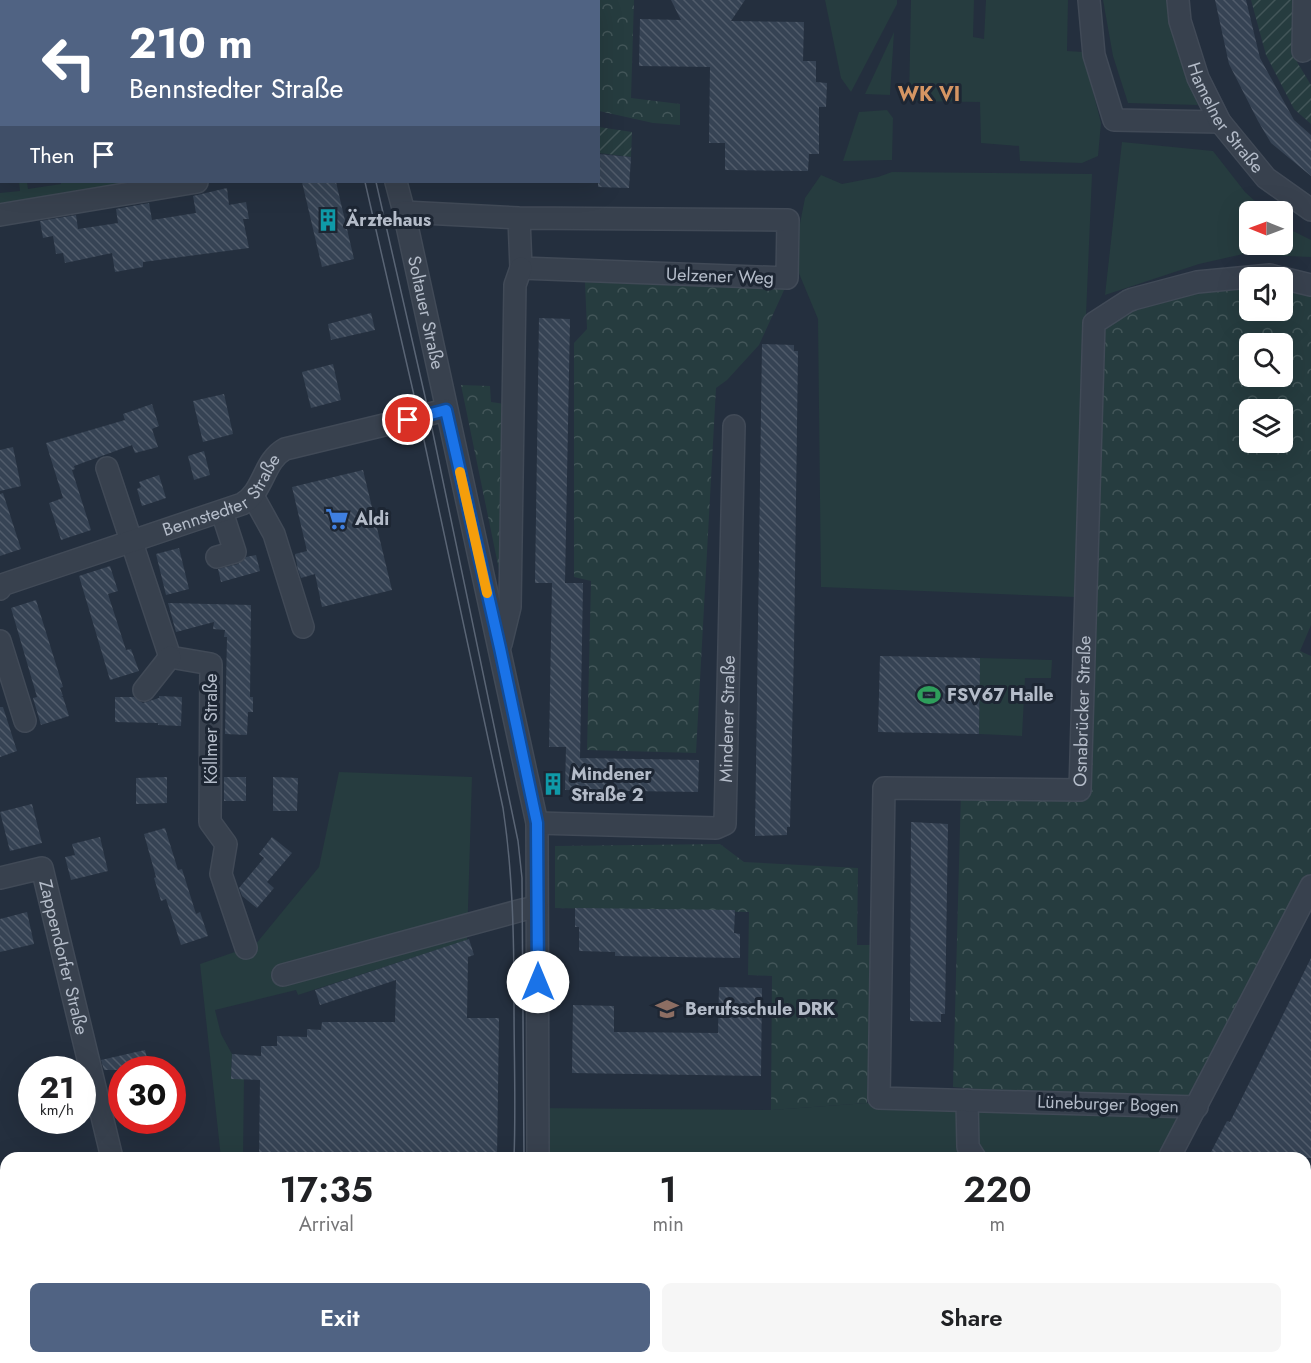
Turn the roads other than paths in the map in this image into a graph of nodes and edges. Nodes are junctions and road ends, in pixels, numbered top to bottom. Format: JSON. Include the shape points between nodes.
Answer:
{"nodes":[{"id":1,"x":1089,"y":0,"type":"edge"},
{"id":2,"x":1178,"y":0,"type":"edge"},
{"id":3,"x":1304,"y":0,"type":"edge"},
{"id":4,"x":1303,"y":51,"type":"dead end"},
{"id":5,"x":1220,"y":122,"type":"junction"},
{"id":6,"x":191,"y":183,"type":"edge"},
{"id":7,"x":396,"y":183,"type":"edge"},
{"id":8,"x":1311,"y":210,"type":"edge"},
{"id":9,"x":404,"y":212,"type":"junction"},
{"id":10,"x":0,"y":215,"type":"edge"},
{"id":11,"x":519,"y":218,"type":"junction"},
{"id":12,"x":520,"y":268,"type":"junction"},
{"id":13,"x":1239,"y":278,"type":"edge"},
{"id":14,"x":1293,"y":281,"type":"edge"},
{"id":15,"x":1311,"y":285,"type":"edge"},
{"id":16,"x":446,"y":410,"type":"junction"},
{"id":17,"x":734,"y":426,"type":"dead end"},
{"id":18,"x":107,"y":468,"type":"dead end"},
{"id":19,"x":253,"y":496,"type":"junction"},
{"id":20,"x":222,"y":512,"type":"junction"},
{"id":21,"x":132,"y":541,"type":"junction"},
{"id":22,"x":217,"y":557,"type":"dead end"},
{"id":23,"x":0,"y":589,"type":"edge"},
{"id":24,"x":303,"y":627,"type":"dead end"},
{"id":25,"x":0,"y":641,"type":"edge"},
{"id":26,"x":500,"y":648,"type":"junction"},
{"id":27,"x":170,"y":657,"type":"junction"},
{"id":28,"x":144,"y":690,"type":"dead end"},
{"id":29,"x":25,"y":721,"type":"dead end"},
{"id":30,"x":537,"y":823,"type":"junction"},
{"id":31,"x":0,"y":878,"type":"edge"},
{"id":32,"x":1311,"y":886,"type":"edge"},
{"id":33,"x":537,"y":907,"type":"junction"},
{"id":34,"x":246,"y":948,"type":"dead end"},
{"id":35,"x":283,"y":975,"type":"dead end"},
{"id":36,"x":879,"y":1098,"type":"joint"},
{"id":37,"x":967,"y":1100,"type":"junction"},
{"id":38,"x":1197,"y":1107,"type":"junction"},
{"id":39,"x":111,"y":1152,"type":"edge"},
{"id":40,"x":538,"y":1152,"type":"edge"},
{"id":41,"x":971,"y":1152,"type":"edge"},
{"id":42,"x":1172,"y":1152,"type":"edge"}],
"edges":[{"from":1,"to":5,"type":"street","via":[[1094,55],[1114,120]]},
{"from":2,"to":5,"type":"street","name":"Hamelner Straße","via":[[1180,21],[1198,78]]},
{"from":3,"to":4,"type":"street"},
{"from":5,"to":8,"type":"street","name":"Hamelner Straße","via":[[1266,178]]},
{"from":6,"to":10,"type":"street"},
{"from":7,"to":9,"type":"street","name":"Soltauer Straße"},
{"from":9,"to":11,"type":"street","name":"Uelzener Weg"},
{"from":9,"to":16,"type":"street","name":"Soltauer Straße"},
{"from":11,"to":12,"type":"street"},
{"from":11,"to":12,"type":"street","name":"Uelzener Weg","via":[[788,220],[787,278]]},
{"from":12,"to":26,"type":"street","via":[[515,285],[510,607]]},
{"from":13,"to":36,"type":"street","name":"Osnabrücker Straße","via":[[1197,282],[1128,300],[1094,322],[1080,790],[884,788]]},
{"from":14,"to":15,"type":"street","name":"Osnabrücker Straße"},
{"from":16,"to":19,"type":"street","name":"Bennstedter Straße","via":[[285,449],[273,459]]},
{"from":16,"to":26,"type":"street","name":"Soltauer Straße"},
{"from":17,"to":30,"type":"street","name":"Mindener Straße","via":[[725,824],[716,828]]},
{"from":18,"to":21,"type":"street","name":"Bennstedter Straße"},
{"from":19,"to":20,"type":"street","name":"Bennstedter Straße"},
{"from":19,"to":24,"type":"street","via":[[274,534]]},
{"from":20,"to":21,"type":"street","name":"Bennstedter Straße"},
{"from":20,"to":22,"type":"street","via":[[235,552]]},
{"from":21,"to":23,"type":"street","name":"Bennstedter Straße","via":[[2,585]]},
{"from":21,"to":27,"type":"street"},
{"from":25,"to":29,"type":"street"},
{"from":26,"to":30,"type":"street","name":"Soltauer Straße"},
{"from":27,"to":28,"type":"street"},
{"from":27,"to":34,"type":"street","name":"Köllmer Straße","via":[[211,664],[210,822],[226,844],[221,874]]},
{"from":30,"to":33,"type":"street","name":"Soltauer Straße"},
{"from":31,"to":39,"type":"street","name":"Zappendorfer Straße","via":[[42,868]]},
{"from":32,"to":38,"type":"street","name":"Lüneburger Bogen"},
{"from":33,"to":35,"type":"street"},
{"from":33,"to":40,"type":"street","name":"Soltauer Straße"},
{"from":36,"to":37,"type":"street","name":"Lüneburger Bogen"},
{"from":37,"to":38,"type":"street","name":"Lüneburger Bogen"},
{"from":37,"to":41,"type":"street"},
{"from":38,"to":42,"type":"street"}]}
